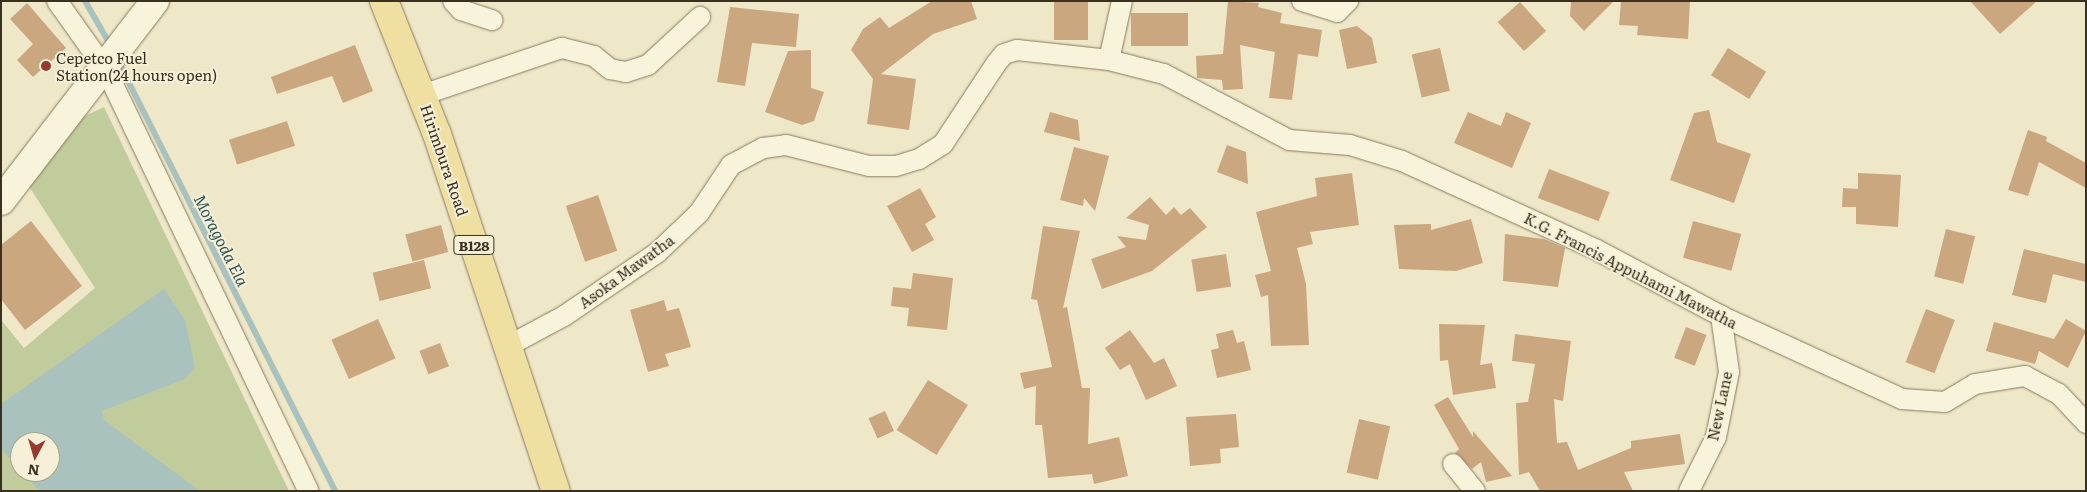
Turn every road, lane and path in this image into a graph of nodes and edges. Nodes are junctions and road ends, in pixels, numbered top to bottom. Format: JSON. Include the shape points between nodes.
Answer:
{"nodes":[{"id":1,"x":57,"y":1,"type":"edge"},
{"id":2,"x":384,"y":1,"type":"edge"},
{"id":3,"x":453,"y":1,"type":"edge"},
{"id":4,"x":1122,"y":1,"type":"edge"},
{"id":5,"x":1302,"y":1,"type":"edge"},
{"id":6,"x":1348,"y":1,"type":"edge"},
{"id":7,"x":149,"y":10,"type":"edge"},
{"id":8,"x":700,"y":17,"type":"dead end"},
{"id":9,"x":492,"y":20,"type":"dead end"},
{"id":10,"x":1109,"y":60,"type":"junction"},
{"id":11,"x":106,"y":70,"type":"junction"},
{"id":12,"x":422,"y":95,"type":"junction"},
{"id":13,"x":1,"y":200,"type":"edge"},
{"id":14,"x":1720,"y":316,"type":"junction"},
{"id":15,"x":508,"y":346,"type":"junction"},
{"id":16,"x":2086,"y":423,"type":"edge"},
{"id":17,"x":1453,"y":464,"type":"dead end"},
{"id":18,"x":309,"y":491,"type":"edge"},
{"id":19,"x":556,"y":491,"type":"edge"},
{"id":20,"x":1475,"y":491,"type":"edge"},
{"id":21,"x":1689,"y":491,"type":"edge"}],
"edges":[{"from":1,"to":11,"type":"street"},
{"from":2,"to":12,"type":"main road","name":"Hirimbura Road","number":"B128"},
{"from":3,"to":9,"type":"street","via":[[460,10]]},
{"from":4,"to":10,"type":"street"},
{"from":5,"to":6,"type":"street","via":[[1337,12]]},
{"from":7,"to":11,"type":"main road"},
{"from":8,"to":12,"type":"street","via":[[648,66],[626,72],[610,69],[594,56],[562,48]]},
{"from":10,"to":14,"type":"street","name":"K.G. Francis Appuhami Mawatha","via":[[1164,74],[1289,140],[1350,145],[1402,161],[1597,250]]},
{"from":10,"to":15,"type":"street","name":"Asoka Mawatha","via":[[1017,50],[1004,54],[943,144],[896,166],[870,166],[786,145],[763,148],[731,165],[699,213],[658,252],[564,316]]},
{"from":11,"to":13,"type":"main road"},
{"from":11,"to":18,"type":"street"},
{"from":12,"to":15,"type":"main road","name":"Hirimbura Road","number":"B128"},
{"from":14,"to":16,"type":"street","name":"K.G. Francis Appuhami Mawatha","via":[[1902,399],[1945,402],[1975,384],[2025,376],[2059,394]]},
{"from":14,"to":21,"type":"street","name":"New Lane","via":[[1729,372],[1716,437]]},
{"from":15,"to":19,"type":"main road","name":"Hirimbura Road","number":"B128"},
{"from":17,"to":20,"type":"street"}]}
